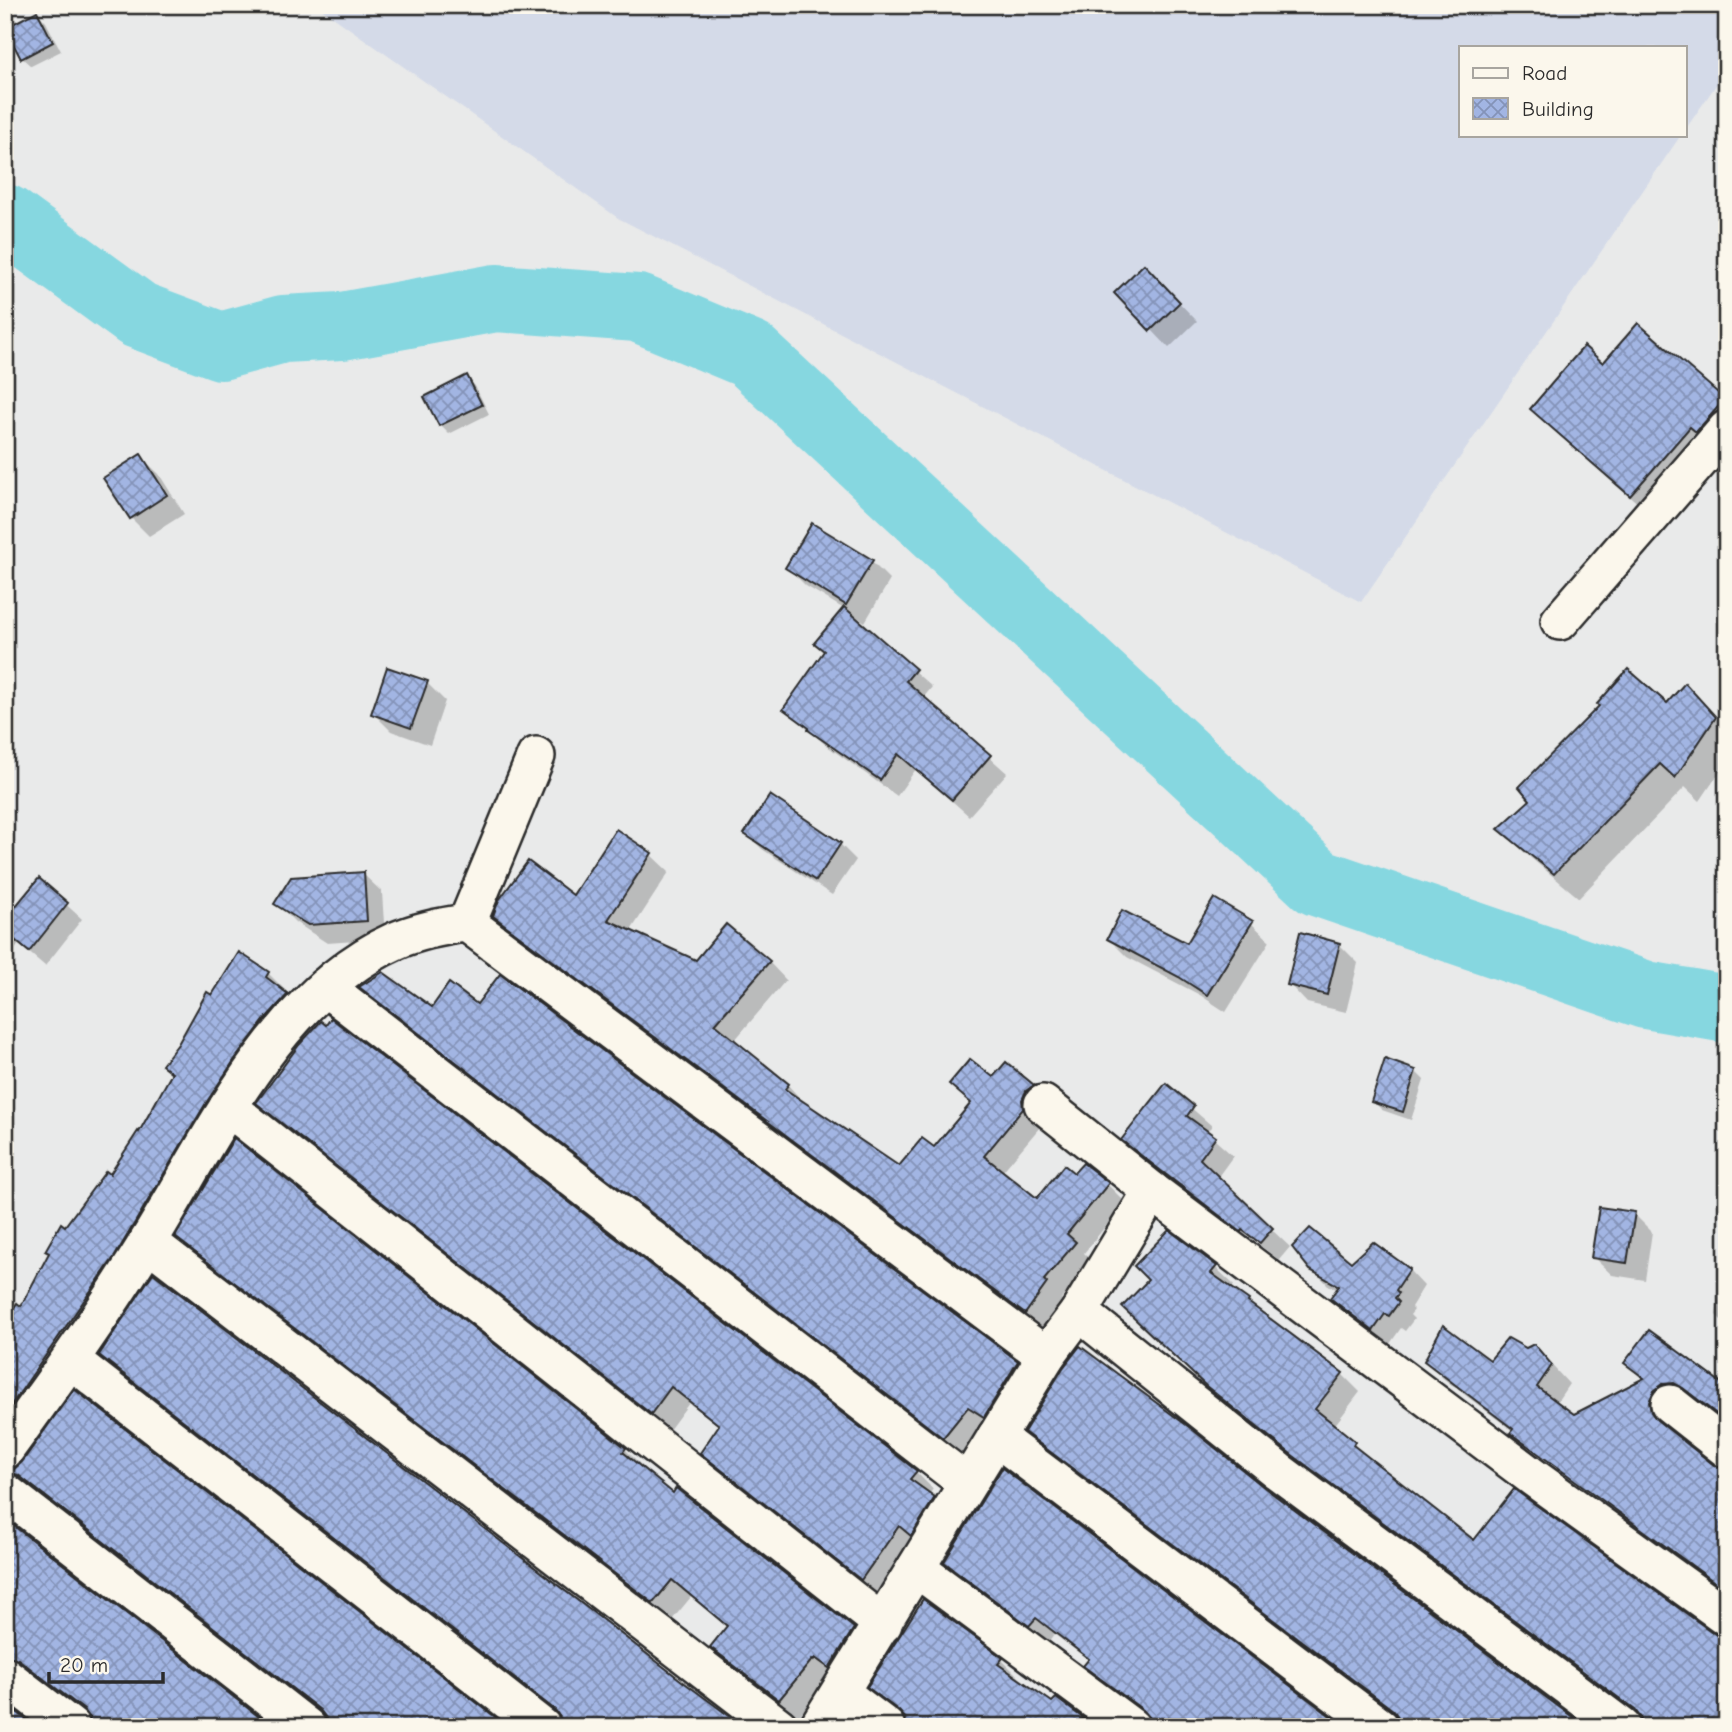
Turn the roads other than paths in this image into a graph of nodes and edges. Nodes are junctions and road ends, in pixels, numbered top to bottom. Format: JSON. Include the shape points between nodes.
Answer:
{"nodes":[{"id":1,"x":1727,"y":429,"type":"edge"},
{"id":2,"x":1560,"y":621,"type":"dead end"},
{"id":3,"x":536,"y":756,"type":"dead end"},
{"id":4,"x":467,"y":923,"type":"junction"},
{"id":5,"x":325,"y":987,"type":"junction"},
{"id":6,"x":1043,"y":1104,"type":"dead end"},
{"id":7,"x":228,"y":1107,"type":"junction"},
{"id":8,"x":1152,"y":1191,"type":"junction"},
{"id":9,"x":148,"y":1242,"type":"junction"},
{"id":10,"x":1079,"y":1312,"type":"junction"},
{"id":11,"x":1046,"y":1356,"type":"junction"},
{"id":12,"x":71,"y":1360,"type":"junction"},
{"id":13,"x":1670,"y":1404,"type":"dead end"},
{"id":14,"x":996,"y":1437,"type":"junction"},
{"id":15,"x":1727,"y":1449,"type":"edge"},
{"id":16,"x":5,"y":1450,"type":"edge"},
{"id":17,"x":967,"y":1483,"type":"junction"},
{"id":18,"x":5,"y":1492,"type":"edge"},
{"id":19,"x":916,"y":1568,"type":"junction"},
{"id":20,"x":1727,"y":1617,"type":"edge"},
{"id":21,"x":883,"y":1624,"type":"junction"},
{"id":22,"x":5,"y":1676,"type":"edge"},
{"id":23,"x":841,"y":1693,"type":"junction"},
{"id":24,"x":71,"y":1727,"type":"edge"},
{"id":25,"x":307,"y":1727,"type":"edge"},
{"id":26,"x":542,"y":1727,"type":"edge"},
{"id":27,"x":779,"y":1727,"type":"edge"},
{"id":28,"x":818,"y":1727,"type":"edge"},
{"id":29,"x":886,"y":1727,"type":"edge"},
{"id":30,"x":1131,"y":1727,"type":"edge"},
{"id":31,"x":1380,"y":1727,"type":"edge"},
{"id":32,"x":1622,"y":1727,"type":"edge"}],
"edges":[{"from":1,"to":2,"type":"street"},
{"from":3,"to":4,"type":"street"},
{"from":4,"to":5,"type":"street","via":[[396,940]]},
{"from":4,"to":11,"type":"street"},
{"from":5,"to":7,"type":"street","via":[[268,1046]]},
{"from":5,"to":17,"type":"street"},
{"from":6,"to":8,"type":"street"},
{"from":7,"to":9,"type":"street"},
{"from":7,"to":21,"type":"street"},
{"from":8,"to":10,"type":"street"},
{"from":8,"to":20,"type":"street"},
{"from":9,"to":12,"type":"street"},
{"from":9,"to":27,"type":"street"},
{"from":10,"to":11,"type":"street"},
{"from":10,"to":32,"type":"street","via":[[1278,1471]]},
{"from":11,"to":14,"type":"street"},
{"from":12,"to":16,"type":"street"},
{"from":12,"to":26,"type":"street"},
{"from":13,"to":15,"type":"street"},
{"from":14,"to":17,"type":"street"},
{"from":14,"to":31,"type":"street"},
{"from":17,"to":19,"type":"street"},
{"from":18,"to":25,"type":"street"},
{"from":19,"to":21,"type":"street"},
{"from":19,"to":30,"type":"street"},
{"from":21,"to":23,"type":"street"},
{"from":22,"to":24,"type":"street"},
{"from":23,"to":28,"type":"street"},
{"from":23,"to":29,"type":"street"}]}
